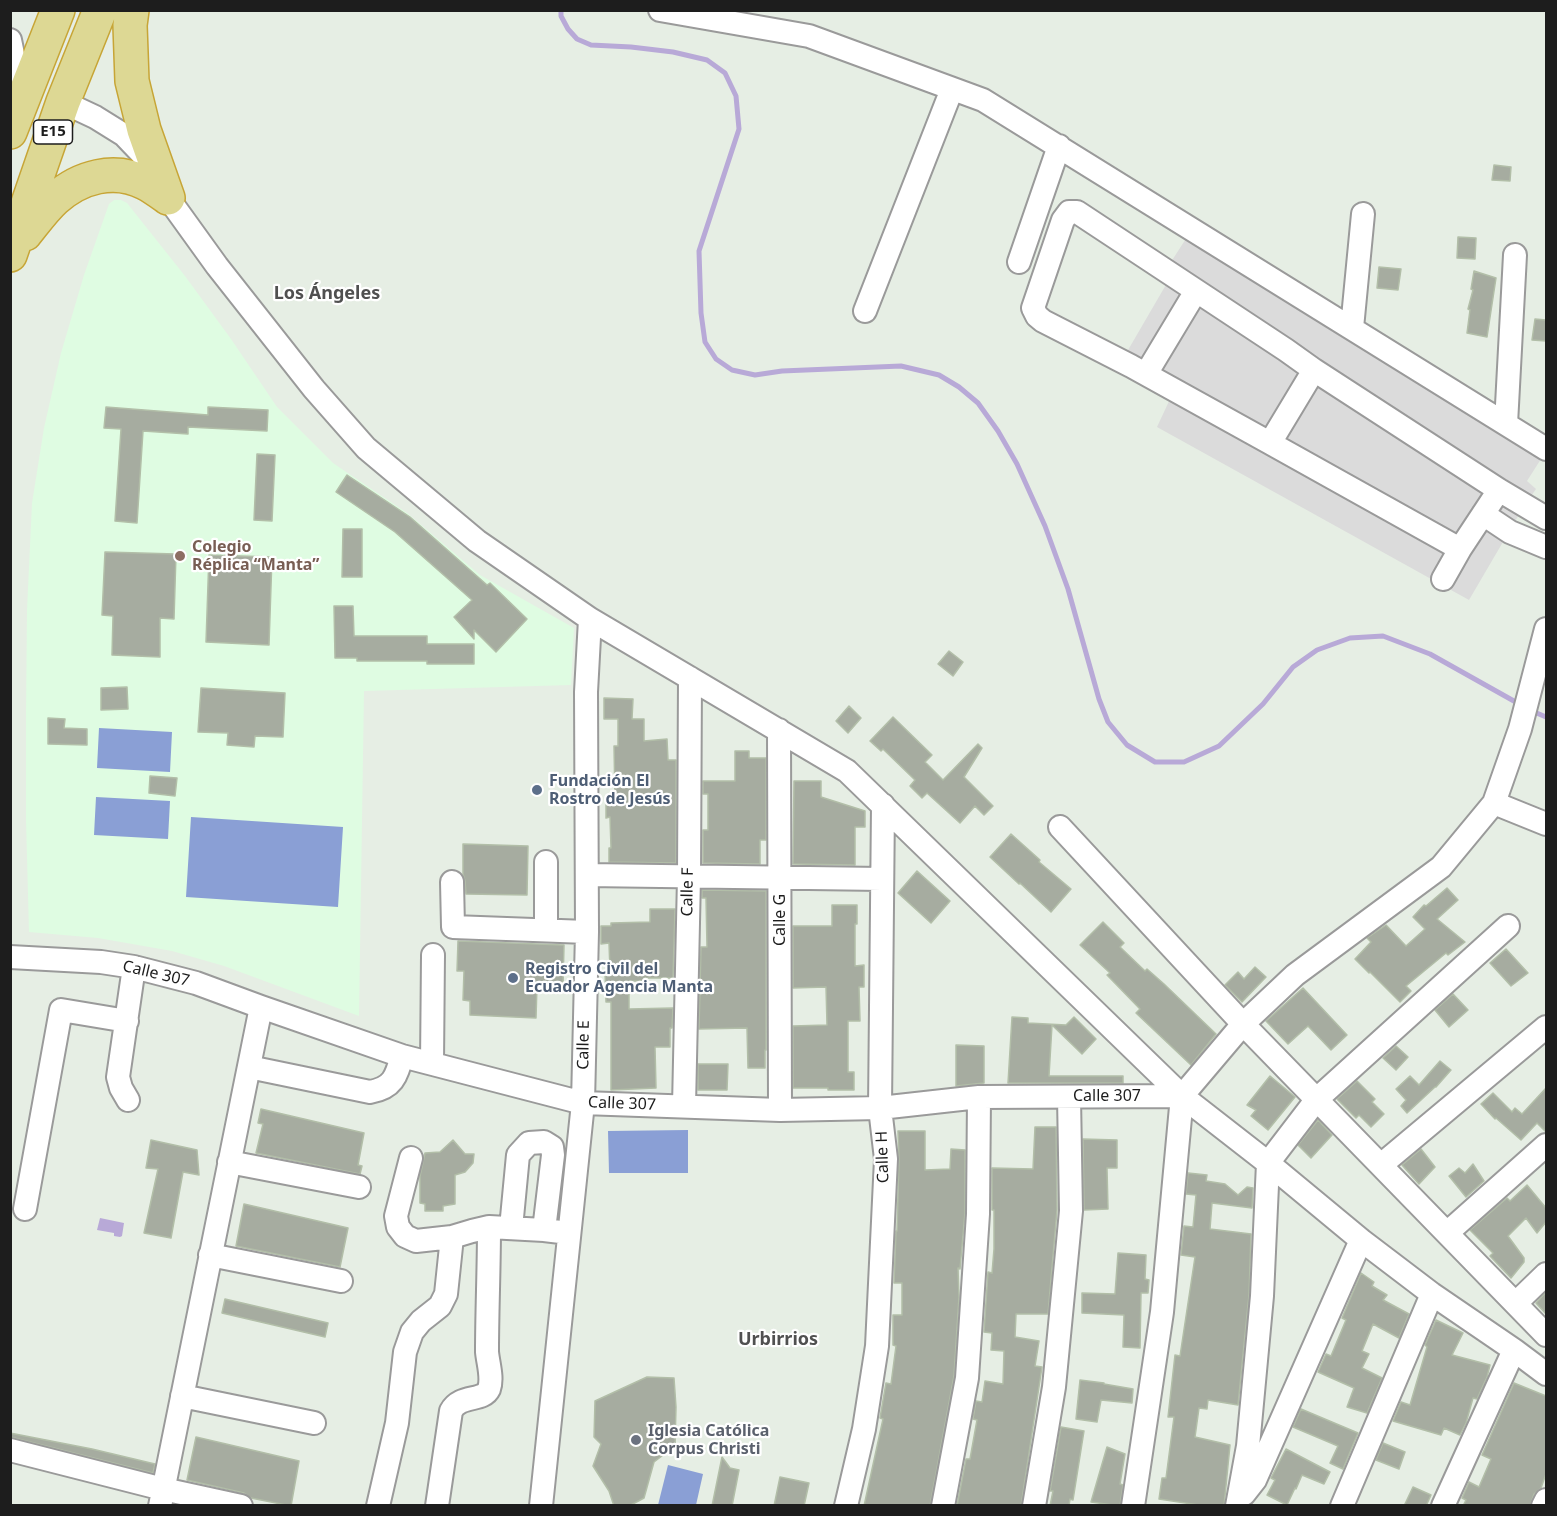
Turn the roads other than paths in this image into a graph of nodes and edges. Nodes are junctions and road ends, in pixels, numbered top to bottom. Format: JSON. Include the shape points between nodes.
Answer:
{"nodes":[{"id":1,"x":58,"y":10,"type":"edge"},
{"id":2,"x":100,"y":10,"type":"edge"},
{"id":3,"x":132,"y":10,"type":"edge"},
{"id":4,"x":660,"y":10,"type":"edge"},
{"id":5,"x":10,"y":40,"type":"edge"},
{"id":6,"x":952,"y":89,"type":"junction"},
{"id":7,"x":63,"y":102,"type":"junction"},
{"id":8,"x":10,"y":117,"type":"edge"},
{"id":9,"x":10,"y":132,"type":"edge"},
{"id":10,"x":1059,"y":146,"type":"junction"},
{"id":11,"x":168,"y":198,"type":"junction"},
{"id":12,"x":1363,"y":214,"type":"dead end"},
{"id":13,"x":11,"y":252,"type":"edge"},
{"id":14,"x":1515,"y":255,"type":"dead end"},
{"id":15,"x":1020,"y":262,"type":"dead end"},
{"id":16,"x":1196,"y":291,"type":"junction"},
{"id":17,"x":865,"y":311,"type":"dead end"},
{"id":18,"x":1352,"y":328,"type":"junction"},
{"id":19,"x":1314,"y":370,"type":"junction"},
{"id":20,"x":1146,"y":374,"type":"junction"},
{"id":21,"x":1506,"y":424,"type":"junction"},
{"id":22,"x":1270,"y":443,"type":"junction"},
{"id":23,"x":1546,"y":449,"type":"edge"},
{"id":24,"x":1499,"y":490,"type":"junction"},
{"id":25,"x":1483,"y":514,"type":"junction"},
{"id":26,"x":1546,"y":518,"type":"edge"},
{"id":27,"x":1546,"y":547,"type":"edge"},
{"id":28,"x":1460,"y":549,"type":"junction"},
{"id":29,"x":1443,"y":579,"type":"dead end"},
{"id":30,"x":591,"y":620,"type":"junction"},
{"id":31,"x":1546,"y":629,"type":"edge"},
{"id":32,"x":690,"y":678,"type":"junction"},
{"id":33,"x":1540,"y":689,"type":"edge"},
{"id":34,"x":778,"y":730,"type":"junction"},
{"id":35,"x":1494,"y":803,"type":"junction"},
{"id":36,"x":883,"y":806,"type":"junction"},
{"id":37,"x":1546,"y":824,"type":"edge"},
{"id":38,"x":1060,"y":827,"type":"dead end"},
{"id":39,"x":546,"y":862,"type":"dead end"},
{"id":40,"x":587,"y":875,"type":"junction"},
{"id":41,"x":688,"y":877,"type":"junction"},
{"id":42,"x":780,"y":878,"type":"junction"},
{"id":43,"x":882,"y":879,"type":"junction"},
{"id":44,"x":452,"y":882,"type":"dead end"},
{"id":45,"x":1509,"y":926,"type":"dead end"},
{"id":46,"x":546,"y":930,"type":"junction"},
{"id":47,"x":587,"y":932,"type":"junction"},
{"id":48,"x":433,"y":956,"type":"dead end"},
{"id":49,"x":10,"y":957,"type":"edge"},
{"id":50,"x":134,"y":968,"type":"junction"},
{"id":51,"x":261,"y":1007,"type":"junction"},
{"id":52,"x":127,"y":1020,"type":"junction"},
{"id":53,"x":1243,"y":1024,"type":"junction"},
{"id":54,"x":1546,"y":1027,"type":"edge"},
{"id":55,"x":402,"y":1056,"type":"junction"},
{"id":56,"x":432,"y":1063,"type":"junction"},
{"id":57,"x":249,"y":1067,"type":"junction"},
{"id":58,"x":1182,"y":1096,"type":"junction"},
{"id":59,"x":979,"y":1097,"type":"junction"},
{"id":60,"x":1070,"y":1097,"type":"junction"},
{"id":61,"x":1317,"y":1099,"type":"junction"},
{"id":62,"x":128,"y":1100,"type":"dead end"},
{"id":63,"x":583,"y":1103,"type":"junction"},
{"id":64,"x":684,"y":1106,"type":"junction"},
{"id":65,"x":880,"y":1108,"type":"junction"},
{"id":66,"x":780,"y":1110,"type":"junction"},
{"id":67,"x":1546,"y":1145,"type":"edge"},
{"id":68,"x":411,"y":1158,"type":"dead end"},
{"id":69,"x":229,"y":1162,"type":"junction"},
{"id":70,"x":1268,"y":1163,"type":"junction"},
{"id":71,"x":1381,"y":1165,"type":"junction"},
{"id":72,"x":358,"y":1187,"type":"dead end"},
{"id":73,"x":26,"y":1209,"type":"dead end"},
{"id":74,"x":500,"y":1228,"type":"junction"},
{"id":75,"x":544,"y":1230,"type":"junction"},
{"id":76,"x":569,"y":1233,"type":"junction"},
{"id":77,"x":1447,"y":1233,"type":"junction"},
{"id":78,"x":452,"y":1237,"type":"junction"},
{"id":79,"x":1361,"y":1240,"type":"junction"},
{"id":80,"x":210,"y":1255,"type":"junction"},
{"id":81,"x":1546,"y":1274,"type":"edge"},
{"id":82,"x":341,"y":1281,"type":"dead end"},
{"id":83,"x":1432,"y":1294,"type":"junction"},
{"id":84,"x":1516,"y":1303,"type":"junction"},
{"id":85,"x":1546,"y":1335,"type":"edge"},
{"id":86,"x":1514,"y":1350,"type":"junction"},
{"id":87,"x":1546,"y":1374,"type":"edge"},
{"id":88,"x":182,"y":1396,"type":"junction"},
{"id":89,"x":314,"y":1423,"type":"dead end"},
{"id":90,"x":10,"y":1450,"type":"edge"},
{"id":91,"x":161,"y":1497,"type":"edge"},
{"id":92,"x":1546,"y":1500,"type":"edge"},
{"id":93,"x":1237,"y":1504,"type":"edge"},
{"id":94,"x":241,"y":1506,"type":"edge"},
{"id":95,"x":378,"y":1506,"type":"edge"},
{"id":96,"x":437,"y":1506,"type":"edge"},
{"id":97,"x":541,"y":1506,"type":"edge"},
{"id":98,"x":846,"y":1506,"type":"edge"},
{"id":99,"x":943,"y":1506,"type":"edge"},
{"id":100,"x":1034,"y":1506,"type":"edge"},
{"id":101,"x":1133,"y":1506,"type":"edge"},
{"id":102,"x":1342,"y":1506,"type":"edge"},
{"id":103,"x":1443,"y":1506,"type":"edge"},
{"id":104,"x":1543,"y":1506,"type":"edge"}],
"edges":[{"from":1,"to":9,"type":"highway","number":"E15"},
{"from":2,"to":7,"type":"highway","number":"E15"},
{"from":3,"to":11,"type":"highway","via":[[132,81]]},
{"from":4,"to":6,"type":"street","via":[[809,36]]},
{"from":5,"to":8,"type":"street","via":[[16,87]]},
{"from":6,"to":10,"type":"street","via":[[983,100]]},
{"from":6,"to":17,"type":"street"},
{"from":7,"to":11,"type":"street","via":[[124,135],[145,157]]},
{"from":7,"to":13,"type":"highway","number":"E15"},
{"from":10,"to":15,"type":"street"},
{"from":10,"to":18,"type":"street"},
{"from":11,"to":13,"type":"highway","via":[[125,176],[90,179],[70,187],[54,200]]},
{"from":11,"to":30,"type":"street","via":[[314,388],[366,448],[477,541]]},
{"from":12,"to":18,"type":"street"},
{"from":14,"to":21,"type":"street"},
{"from":16,"to":19,"type":"street"},
{"from":16,"to":20,"type":"street"},
{"from":16,"to":20,"type":"street","via":[[1077,212],[1069,212],[1063,220],[1033,308],[1037,316]]},
{"from":18,"to":21,"type":"street"},
{"from":19,"to":22,"type":"street"},
{"from":19,"to":24,"type":"street"},
{"from":20,"to":22,"type":"street"},
{"from":21,"to":23,"type":"street"},
{"from":22,"to":28,"type":"street"},
{"from":24,"to":25,"type":"street"},
{"from":24,"to":26,"type":"street"},
{"from":25,"to":27,"type":"street","via":[[1510,532]]},
{"from":25,"to":28,"type":"street"},
{"from":28,"to":29,"type":"street"},
{"from":30,"to":32,"type":"street"},
{"from":30,"to":40,"type":"street","name":"Calle E","via":[[586,692]]},
{"from":31,"to":33,"type":"street"},
{"from":32,"to":34,"type":"street"},
{"from":32,"to":41,"type":"street","name":"Calle F"},
{"from":33,"to":35,"type":"street","via":[[1520,729]]},
{"from":34,"to":36,"type":"street","via":[[847,771]]},
{"from":34,"to":42,"type":"street","name":"Calle G"},
{"from":35,"to":37,"type":"street"},
{"from":35,"to":53,"type":"street","via":[[1441,867],[1295,975]]},
{"from":36,"to":43,"type":"street","name":"Calle H"},
{"from":36,"to":58,"type":"street"},
{"from":38,"to":53,"type":"street"},
{"from":39,"to":46,"type":"street"},
{"from":40,"to":41,"type":"street"},
{"from":40,"to":47,"type":"street","name":"Calle E"},
{"from":41,"to":42,"type":"street"},
{"from":41,"to":64,"type":"street","name":"Calle F"},
{"from":42,"to":43,"type":"street"},
{"from":42,"to":66,"type":"street","name":"Calle G"},
{"from":43,"to":65,"type":"street","name":"Calle H"},
{"from":44,"to":46,"type":"street","via":[[453,927]]},
{"from":45,"to":61,"type":"street"},
{"from":46,"to":47,"type":"street"},
{"from":47,"to":63,"type":"street","name":"Calle E"},
{"from":48,"to":56,"type":"street"},
{"from":49,"to":50,"type":"street","name":"Calle 307"},
{"from":50,"to":51,"type":"street","name":"Calle 307","via":[[196,983]]},
{"from":50,"to":52,"type":"street"},
{"from":51,"to":55,"type":"street","name":"Calle 307"},
{"from":51,"to":57,"type":"street"},
{"from":52,"to":62,"type":"street","via":[[118,1077]]},
{"from":52,"to":73,"type":"street","via":[[62,1010]]},
{"from":53,"to":58,"type":"street"},
{"from":53,"to":61,"type":"street"},
{"from":54,"to":71,"type":"street"},
{"from":55,"to":56,"type":"street","name":"Calle 307"},
{"from":55,"to":57,"type":"street","via":[[392,1083],[370,1092]]},
{"from":56,"to":63,"type":"street","name":"Calle 307"},
{"from":57,"to":69,"type":"street"},
{"from":58,"to":60,"type":"street","name":"Calle 307"},
{"from":58,"to":70,"type":"street"},
{"from":58,"to":101,"type":"street","via":[[1162,1312]]},
{"from":59,"to":60,"type":"street","name":"Calle 307"},
{"from":59,"to":65,"type":"street","name":"Calle 307"},
{"from":59,"to":99,"type":"street","via":[[978,1214],[967,1378]]},
{"from":60,"to":100,"type":"street","via":[[1071,1211],[1054,1387]]},
{"from":61,"to":70,"type":"street"},
{"from":61,"to":71,"type":"street"},
{"from":63,"to":64,"type":"street","name":"Calle 307"},
{"from":63,"to":76,"type":"street","name":"Calle E"},
{"from":64,"to":66,"type":"street","name":"Calle 307"},
{"from":65,"to":66,"type":"street","name":"Calle 307"},
{"from":65,"to":98,"type":"street","name":"Calle H","via":[[886,1159],[877,1346],[864,1429]]},
{"from":67,"to":77,"type":"street"},
{"from":68,"to":78,"type":"street","via":[[396,1216],[398,1227],[416,1241]]},
{"from":69,"to":72,"type":"street"},
{"from":69,"to":80,"type":"street"},
{"from":70,"to":79,"type":"street"},
{"from":70,"to":93,"type":"street","via":[[1262,1296],[1248,1446]]},
{"from":71,"to":77,"type":"street"},
{"from":74,"to":75,"type":"street"},
{"from":74,"to":75,"type":"street","via":[[518,1155],[530,1143],[544,1142],[552,1147],[554,1155]]},
{"from":74,"to":78,"type":"street"},
{"from":74,"to":96,"type":"street","via":[[488,1390],[459,1401],[451,1411]]},
{"from":75,"to":76,"type":"street"},
{"from":76,"to":97,"type":"street","name":"Calle E"},
{"from":77,"to":84,"type":"street"},
{"from":78,"to":95,"type":"street","via":[[446,1294],[440,1306],[412,1332],[405,1352],[397,1423]]},
{"from":79,"to":83,"type":"street"},
{"from":79,"to":93,"type":"street","via":[[1255,1480]]},
{"from":80,"to":82,"type":"street"},
{"from":80,"to":88,"type":"street"},
{"from":81,"to":84,"type":"street"},
{"from":83,"to":86,"type":"street"},
{"from":83,"to":102,"type":"street"},
{"from":84,"to":85,"type":"street"},
{"from":86,"to":87,"type":"street"},
{"from":86,"to":103,"type":"street"},
{"from":88,"to":89,"type":"street"},
{"from":88,"to":91,"type":"street"},
{"from":90,"to":91,"type":"street"},
{"from":91,"to":94,"type":"street"},
{"from":92,"to":104,"type":"street"}]}
